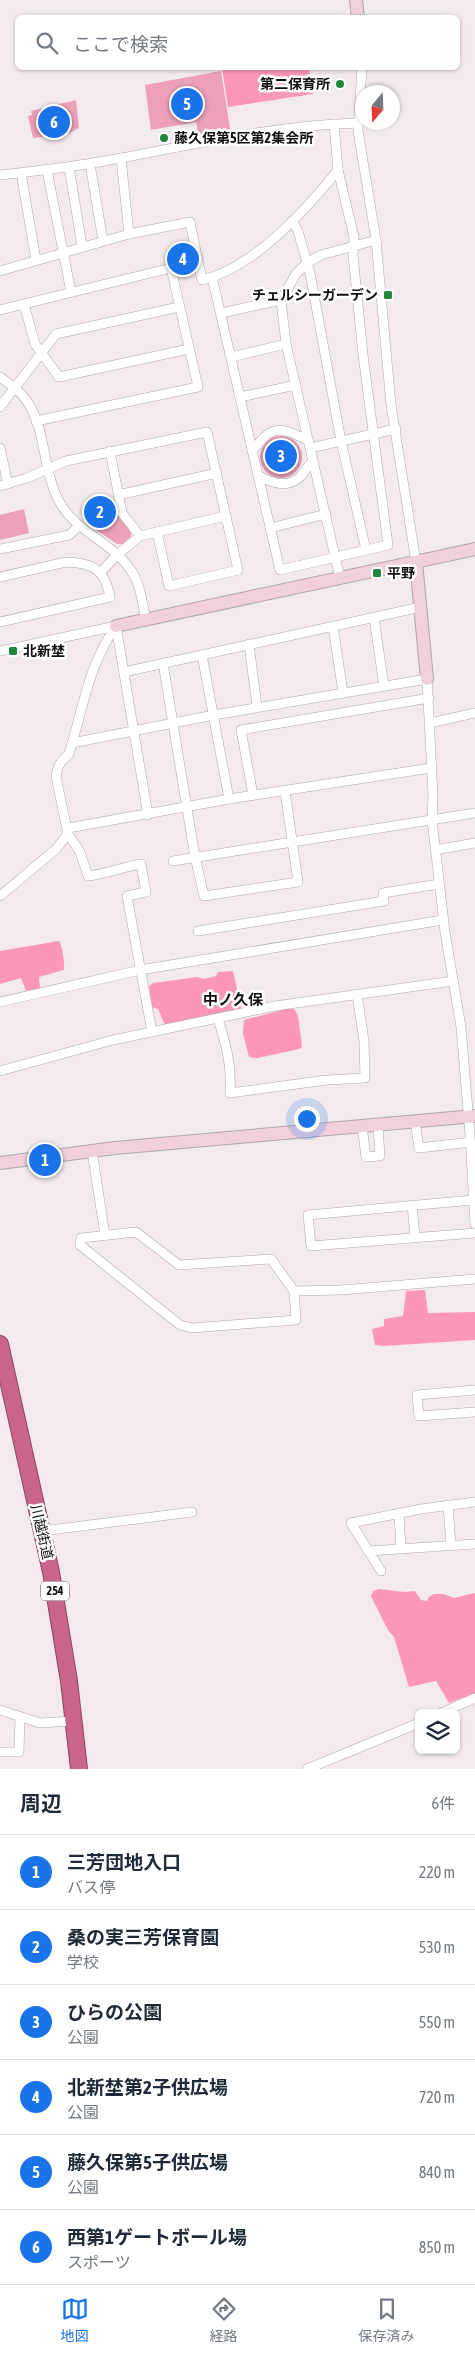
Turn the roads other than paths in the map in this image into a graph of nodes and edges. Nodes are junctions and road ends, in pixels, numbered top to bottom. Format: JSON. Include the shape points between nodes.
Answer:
{"nodes":[{"id":1,"x":356,"y":0,"type":"edge"},
{"id":2,"x":358,"y":15,"type":"edge"},
{"id":3,"x":362,"y":70,"type":"edge"},
{"id":4,"x":361,"y":85,"type":"edge"},
{"id":5,"x":355,"y":123,"type":"edge"},
{"id":6,"x":334,"y":124,"type":"junction"},
{"id":7,"x":358,"y":130,"type":"edge"},
{"id":8,"x":121,"y":158,"type":"junction"},
{"id":9,"x":90,"y":164,"type":"junction"},
{"id":10,"x":69,"y":167,"type":"junction"},
{"id":11,"x":47,"y":170,"type":"junction"},
{"id":12,"x":338,"y":170,"type":"junction"},
{"id":13,"x":21,"y":173,"type":"junction"},
{"id":14,"x":0,"y":175,"type":"edge"},
{"id":15,"x":292,"y":221,"type":"junction"},
{"id":16,"x":129,"y":234,"type":"junction"},
{"id":17,"x":376,"y":240,"type":"junction"},
{"id":18,"x":103,"y":241,"type":"junction"},
{"id":19,"x":82,"y":246,"type":"junction"},
{"id":20,"x":354,"y":246,"type":"junction"},
{"id":21,"x":62,"y":253,"type":"junction"},
{"id":22,"x":36,"y":260,"type":"junction"},
{"id":23,"x":307,"y":263,"type":"junction"},
{"id":24,"x":0,"y":271,"type":"edge"},
{"id":25,"x":212,"y":277,"type":"junction"},
{"id":26,"x":71,"y":292,"type":"junction"},
{"id":27,"x":281,"y":300,"type":"junction"},
{"id":28,"x":24,"y":304,"type":"junction"},
{"id":29,"x":179,"y":307,"type":"junction"},
{"id":30,"x":0,"y":310,"type":"edge"},
{"id":31,"x":220,"y":313,"type":"junction"},
{"id":32,"x":286,"y":344,"type":"junction"},
{"id":33,"x":189,"y":349,"type":"junction"},
{"id":34,"x":41,"y":354,"type":"junction"},
{"id":35,"x":231,"y":357,"type":"junction"},
{"id":36,"x":0,"y":377,"type":"edge"},
{"id":37,"x":296,"y":385,"type":"junction"},
{"id":38,"x":14,"y":387,"type":"junction"},
{"id":39,"x":240,"y":398,"type":"junction"},
{"id":40,"x":0,"y":406,"type":"edge"},
{"id":41,"x":36,"y":422,"type":"junction"},
{"id":42,"x":396,"y":429,"type":"junction"},
{"id":43,"x":373,"y":434,"type":"junction"},
{"id":44,"x":342,"y":441,"type":"junction"},
{"id":45,"x":309,"y":444,"type":"junction"},
{"id":46,"x":0,"y":448,"type":"edge"},
{"id":47,"x":110,"y":451,"type":"junction"},
{"id":48,"x":252,"y":451,"type":"junction"},
{"id":49,"x":313,"y":461,"type":"junction"},
{"id":50,"x":47,"y":471,"type":"junction"},
{"id":51,"x":217,"y":473,"type":"junction"},
{"id":52,"x":258,"y":475,"type":"junction"},
{"id":53,"x":4,"y":485,"type":"edge"},
{"id":54,"x":118,"y":495,"type":"junction"},
{"id":55,"x":326,"y":514,"type":"junction"},
{"id":56,"x":226,"y":516,"type":"junction"},
{"id":57,"x":79,"y":526,"type":"junction"},
{"id":58,"x":270,"y":528,"type":"junction"},
{"id":59,"x":157,"y":532,"type":"junction"},
{"id":60,"x":140,"y":536,"type":"junction"},
{"id":61,"x":0,"y":549,"type":"edge"},
{"id":62,"x":475,"y":549,"type":"edge"},
{"id":63,"x":366,"y":550,"type":"junction"},
{"id":64,"x":117,"y":555,"type":"junction"},
{"id":65,"x":335,"y":557,"type":"junction"},
{"id":66,"x":416,"y":562,"type":"junction"},
{"id":67,"x":101,"y":572,"type":"junction"},
{"id":68,"x":0,"y":577,"type":"edge"},
{"id":69,"x":340,"y":578,"type":"junction"},
{"id":70,"x":421,"y":607,"type":"junction"},
{"id":71,"x":374,"y":618,"type":"junction"},
{"id":72,"x":146,"y":620,"type":"junction"},
{"id":73,"x":0,"y":622,"type":"edge"},
{"id":74,"x":116,"y":626,"type":"junction"},
{"id":75,"x":333,"y":626,"type":"junction"},
{"id":76,"x":249,"y":644,"type":"junction"},
{"id":77,"x":0,"y":651,"type":"edge"},
{"id":78,"x":202,"y":655,"type":"junction"},
{"id":79,"x":163,"y":663,"type":"junction"},
{"id":80,"x":124,"y":672,"type":"junction"},
{"id":81,"x":427,"y":679,"type":"junction"},
{"id":82,"x":384,"y":686,"type":"junction"},
{"id":83,"x":343,"y":693,"type":"junction"},
{"id":84,"x":428,"y":698,"type":"junction"},
{"id":85,"x":256,"y":707,"type":"junction"},
{"id":86,"x":475,"y":713,"type":"edge"},
{"id":87,"x":214,"y":714,"type":"junction"},
{"id":88,"x":173,"y":723,"type":"junction"},
{"id":89,"x":430,"y":723,"type":"junction"},
{"id":90,"x":133,"y":731,"type":"junction"},
{"id":91,"x":72,"y":743,"type":"junction"},
{"id":92,"x":432,"y":768,"type":"junction"},
{"id":93,"x":284,"y":792,"type":"junction"},
{"id":94,"x":253,"y":795,"type":"junction"},
{"id":95,"x":229,"y":799,"type":"junction"},
{"id":96,"x":188,"y":806,"type":"junction"},
{"id":97,"x":475,"y":813,"type":"edge"},
{"id":98,"x":148,"y":815,"type":"junction"},
{"id":99,"x":432,"y":820,"type":"junction"},
{"id":100,"x":68,"y":831,"type":"junction"},
{"id":101,"x":292,"y":842,"type":"junction"},
{"id":102,"x":475,"y":843,"type":"edge"},
{"id":103,"x":435,"y":850,"type":"junction"},
{"id":104,"x":195,"y":858,"type":"junction"},
{"id":105,"x":173,"y":861,"type":"dead end"},
{"id":106,"x":440,"y":884,"type":"junction"},
{"id":107,"x":0,"y":896,"type":"edge"},
{"id":108,"x":443,"y":920,"type":"junction"},
{"id":109,"x":198,"y":931,"type":"dead end"},
{"id":110,"x":140,"y":970,"type":"junction"},
{"id":111,"x":453,"y":981,"type":"junction"},
{"id":112,"x":357,"y":994,"type":"junction"},
{"id":113,"x":0,"y":1002,"type":"edge"},
{"id":114,"x":218,"y":1019,"type":"junction"},
{"id":115,"x":152,"y":1032,"type":"junction"},
{"id":116,"x":0,"y":1071,"type":"edge"},
{"id":117,"x":472,"y":1116,"type":"edge"},
{"id":118,"x":415,"y":1122,"type":"junction"},
{"id":119,"x":378,"y":1125,"type":"junction"},
{"id":120,"x":362,"y":1126,"type":"junction"},
{"id":121,"x":471,"y":1142,"type":"junction"},
{"id":122,"x":92,"y":1150,"type":"junction"},
{"id":123,"x":0,"y":1163,"type":"edge"},
{"id":124,"x":474,"y":1174,"type":"edge"},
{"id":125,"x":474,"y":1200,"type":"junction"},
{"id":126,"x":412,"y":1205,"type":"junction"},
{"id":127,"x":475,"y":1224,"type":"edge"},
{"id":128,"x":475,"y":1233,"type":"edge"},
{"id":129,"x":105,"y":1235,"type":"junction"},
{"id":130,"x":415,"y":1237,"type":"junction"},
{"id":131,"x":475,"y":1279,"type":"edge"},
{"id":132,"x":294,"y":1291,"type":"junction"},
{"id":133,"x":0,"y":1344,"type":"edge"},
{"id":134,"x":0,"y":1373,"type":"edge"},
{"id":135,"x":475,"y":1390,"type":"edge"},
{"id":136,"x":475,"y":1412,"type":"edge"},
{"id":137,"x":16,"y":1416,"type":"junction"},
{"id":138,"x":475,"y":1502,"type":"edge"},
{"id":139,"x":448,"y":1505,"type":"junction"},
{"id":140,"x":192,"y":1512,"type":"dead end"},
{"id":141,"x":399,"y":1514,"type":"junction"},
{"id":142,"x":42,"y":1531,"type":"junction"},
{"id":143,"x":475,"y":1544,"type":"edge"},
{"id":144,"x":451,"y":1545,"type":"junction"},
{"id":145,"x":402,"y":1549,"type":"junction"},
{"id":146,"x":368,"y":1551,"type":"junction"},
{"id":147,"x":381,"y":1571,"type":"dead end"},
{"id":148,"x":475,"y":1698,"type":"edge"},
{"id":149,"x":450,"y":1709,"type":"edge"},
{"id":150,"x":0,"y":1710,"type":"edge"},
{"id":151,"x":20,"y":1717,"type":"junction"},
{"id":152,"x":73,"y":1721,"type":"junction"},
{"id":153,"x":415,"y":1725,"type":"edge"},
{"id":154,"x":0,"y":1752,"type":"edge"},
{"id":155,"x":79,"y":1769,"type":"edge"},
{"id":156,"x":308,"y":1769,"type":"edge"}],
"edges":[{"from":1,"to":2,"type":"street"},
{"from":3,"to":4,"type":"street"},
{"from":5,"to":6,"type":"street"},
{"from":6,"to":8,"type":"street","via":[[253,134]]},
{"from":6,"to":12,"type":"street"},
{"from":7,"to":17,"type":"street"},
{"from":8,"to":9,"type":"street"},
{"from":8,"to":16,"type":"street"},
{"from":9,"to":10,"type":"street"},
{"from":9,"to":18,"type":"street"},
{"from":10,"to":11,"type":"street"},
{"from":10,"to":19,"type":"street"},
{"from":11,"to":13,"type":"street"},
{"from":11,"to":21,"type":"street"},
{"from":12,"to":15,"type":"street"},
{"from":12,"to":20,"type":"street"},
{"from":13,"to":14,"type":"street"},
{"from":13,"to":22,"type":"street"},
{"from":15,"to":23,"type":"street"},
{"from":15,"to":25,"type":"street","via":[[263,248]]},
{"from":16,"to":18,"type":"street"},
{"from":16,"to":25,"type":"street","via":[[190,222],[202,280]]},
{"from":17,"to":20,"type":"street"},
{"from":17,"to":42,"type":"street","via":[[387,371]]},
{"from":18,"to":19,"type":"street"},
{"from":19,"to":21,"type":"street"},
{"from":20,"to":23,"type":"street","via":[[321,254]]},
{"from":20,"to":43,"type":"street","via":[[362,355]]},
{"from":21,"to":22,"type":"street"},
{"from":21,"to":26,"type":"street"},
{"from":22,"to":24,"type":"street"},
{"from":23,"to":27,"type":"street","via":[[296,274]]},
{"from":23,"to":44,"type":"street"},
{"from":25,"to":31,"type":"street"},
{"from":26,"to":28,"type":"street"},
{"from":26,"to":29,"type":"street","via":[[170,268]]},
{"from":27,"to":31,"type":"street"},
{"from":27,"to":32,"type":"street"},
{"from":28,"to":30,"type":"street"},
{"from":28,"to":34,"type":"street","via":[[31,336]]},
{"from":29,"to":33,"type":"street"},
{"from":29,"to":34,"type":"street","via":[[56,334]]},
{"from":31,"to":35,"type":"street"},
{"from":32,"to":35,"type":"street"},
{"from":32,"to":37,"type":"street"},
{"from":33,"to":34,"type":"street","via":[[59,377]]},
{"from":33,"to":41,"type":"street","via":[[198,387]]},
{"from":34,"to":38,"type":"street"},
{"from":35,"to":39,"type":"street"},
{"from":36,"to":38,"type":"street"},
{"from":37,"to":39,"type":"street"},
{"from":37,"to":45,"type":"street"},
{"from":38,"to":40,"type":"street"},
{"from":38,"to":41,"type":"street","via":[[30,406]]},
{"from":39,"to":48,"type":"street"},
{"from":41,"to":50,"type":"street"},
{"from":42,"to":43,"type":"street"},
{"from":42,"to":66,"type":"street"},
{"from":43,"to":44,"type":"street"},
{"from":43,"to":63,"type":"street","via":[[388,545]]},
{"from":44,"to":45,"type":"street"},
{"from":44,"to":63,"type":"street"},
{"from":45,"to":48,"type":"street","via":[[287,431],[278,430],[264,436]]},
{"from":45,"to":49,"type":"street"},
{"from":46,"to":53,"type":"street"},
{"from":47,"to":50,"type":"street","via":[[66,461]]},
{"from":47,"to":51,"type":"street","via":[[207,432]]},
{"from":47,"to":54,"type":"street"},
{"from":48,"to":52,"type":"street"},
{"from":49,"to":52,"type":"street","via":[[300,477],[287,483],[276,484]]},
{"from":49,"to":55,"type":"street"},
{"from":50,"to":53,"type":"street"},
{"from":50,"to":57,"type":"street","via":[[59,502]]},
{"from":51,"to":54,"type":"street"},
{"from":51,"to":56,"type":"street"},
{"from":52,"to":58,"type":"street"},
{"from":54,"to":60,"type":"street","via":[[122,513]]},
{"from":55,"to":58,"type":"street"},
{"from":55,"to":65,"type":"street"},
{"from":56,"to":59,"type":"street"},
{"from":56,"to":59,"type":"street","via":[[238,570],[169,586]]},
{"from":57,"to":61,"type":"street","via":[[69,534]]},
{"from":57,"to":64,"type":"street"},
{"from":58,"to":65,"type":"street","via":[[280,570]]},
{"from":59,"to":60,"type":"street"},
{"from":60,"to":64,"type":"street"},
{"from":62,"to":66,"type":"street"},
{"from":63,"to":65,"type":"street"},
{"from":64,"to":67,"type":"street"},
{"from":64,"to":72,"type":"street","via":[[139,586]]},
{"from":65,"to":69,"type":"street"},
{"from":66,"to":69,"type":"street"},
{"from":66,"to":70,"type":"street"},
{"from":67,"to":68,"type":"street","via":[[77,562],[66,562]]},
{"from":67,"to":73,"type":"street","via":[[107,580],[110,597]]},
{"from":69,"to":72,"type":"street"},
{"from":70,"to":71,"type":"street"},
{"from":70,"to":81,"type":"street"},
{"from":71,"to":75,"type":"street"},
{"from":71,"to":82,"type":"street"},
{"from":72,"to":74,"type":"street"},
{"from":74,"to":77,"type":"street"},
{"from":74,"to":80,"type":"street"},
{"from":74,"to":91,"type":"street","via":[[102,645],[89,679]]},
{"from":75,"to":76,"type":"street"},
{"from":75,"to":83,"type":"street"},
{"from":76,"to":78,"type":"street"},
{"from":76,"to":85,"type":"street"},
{"from":78,"to":79,"type":"street"},
{"from":78,"to":87,"type":"street"},
{"from":79,"to":80,"type":"street"},
{"from":79,"to":88,"type":"street"},
{"from":80,"to":90,"type":"street"},
{"from":81,"to":82,"type":"street"},
{"from":81,"to":84,"type":"street"},
{"from":82,"to":83,"type":"street"},
{"from":83,"to":85,"type":"street"},
{"from":84,"to":89,"type":"street"},
{"from":84,"to":94,"type":"street","via":[[241,730]]},
{"from":85,"to":87,"type":"street"},
{"from":86,"to":89,"type":"street"},
{"from":87,"to":88,"type":"street"},
{"from":87,"to":95,"type":"street"},
{"from":88,"to":90,"type":"street"},
{"from":88,"to":96,"type":"street"},
{"from":89,"to":92,"type":"street"},
{"from":90,"to":91,"type":"street"},
{"from":90,"to":98,"type":"street"},
{"from":91,"to":100,"type":"street","via":[[69,754],[57,768],[56,777]]},
{"from":92,"to":93,"type":"street"},
{"from":92,"to":99,"type":"street"},
{"from":93,"to":94,"type":"street"},
{"from":93,"to":101,"type":"street"},
{"from":94,"to":95,"type":"street"},
{"from":95,"to":96,"type":"street"},
{"from":96,"to":98,"type":"street"},
{"from":96,"to":104,"type":"street"},
{"from":97,"to":99,"type":"street"},
{"from":98,"to":100,"type":"street"},
{"from":99,"to":101,"type":"street"},
{"from":99,"to":103,"type":"street"},
{"from":100,"to":107,"type":"street","via":[[51,853]]},
{"from":100,"to":110,"type":"street","via":[[88,876],[141,864],[146,892],[127,896]]},
{"from":101,"to":104,"type":"street"},
{"from":101,"to":104,"type":"street","via":[[298,882],[204,896]]},
{"from":102,"to":103,"type":"street"},
{"from":103,"to":106,"type":"street"},
{"from":104,"to":105,"type":"street"},
{"from":106,"to":108,"type":"street"},
{"from":106,"to":109,"type":"street","via":[[383,893],[384,901]]},
{"from":108,"to":110,"type":"street"},
{"from":108,"to":111,"type":"street"},
{"from":110,"to":113,"type":"street"},
{"from":110,"to":115,"type":"street"},
{"from":111,"to":112,"type":"street"},
{"from":111,"to":117,"type":"street"},
{"from":112,"to":114,"type":"street","via":[[309,1000]]},
{"from":112,"to":114,"type":"street","via":[[364,1041],[365,1078],[230,1093],[231,1066]]},
{"from":114,"to":115,"type":"street"},
{"from":115,"to":116,"type":"street","via":[[90,1045]]},
{"from":117,"to":118,"type":"street"},
{"from":117,"to":121,"type":"street"},
{"from":118,"to":119,"type":"street"},
{"from":118,"to":121,"type":"street","via":[[419,1148]]},
{"from":119,"to":120,"type":"street"},
{"from":119,"to":120,"type":"street","via":[[380,1156],[373,1157],[366,1157]]},
{"from":120,"to":122,"type":"street"},
{"from":121,"to":124,"type":"street"},
{"from":122,"to":123,"type":"street"},
{"from":122,"to":129,"type":"street"},
{"from":124,"to":125,"type":"street"},
{"from":125,"to":126,"type":"street"},
{"from":125,"to":127,"type":"street"},
{"from":126,"to":130,"type":"street"},
{"from":126,"to":130,"type":"street","via":[[308,1214],[311,1246]]},
{"from":128,"to":130,"type":"street"},
{"from":129,"to":132,"type":"street","via":[[136,1232],[179,1266],[271,1259]]},
{"from":129,"to":132,"type":"street","via":[[82,1238],[80,1245],[185,1327],[296,1320]]},
{"from":131,"to":132,"type":"street"},
{"from":133,"to":137,"type":"highway","name":"川越街道","number":"254"},
{"from":134,"to":137,"type":"highway","name":"川越街道","number":"254"},
{"from":135,"to":136,"type":"street","via":[[417,1395],[419,1416]]},
{"from":137,"to":142,"type":"highway","name":"川越街道","number":"254"},
{"from":138,"to":139,"type":"street"},
{"from":139,"to":141,"type":"street"},
{"from":139,"to":144,"type":"street"},
{"from":140,"to":142,"type":"street"},
{"from":141,"to":145,"type":"street"},
{"from":141,"to":146,"type":"street","via":[[350,1523]]},
{"from":142,"to":152,"type":"highway","name":"川越街道","number":"254","via":[[60,1620]]},
{"from":143,"to":144,"type":"street"},
{"from":144,"to":145,"type":"street"},
{"from":145,"to":146,"type":"street"},
{"from":146,"to":147,"type":"street"},
{"from":148,"to":149,"type":"street"},
{"from":150,"to":151,"type":"street"},
{"from":151,"to":152,"type":"street","via":[[40,1724]]},
{"from":151,"to":154,"type":"street","via":[[19,1752]]},
{"from":152,"to":155,"type":"highway","name":"川越街道","number":"254"},
{"from":153,"to":156,"type":"street"}]}
